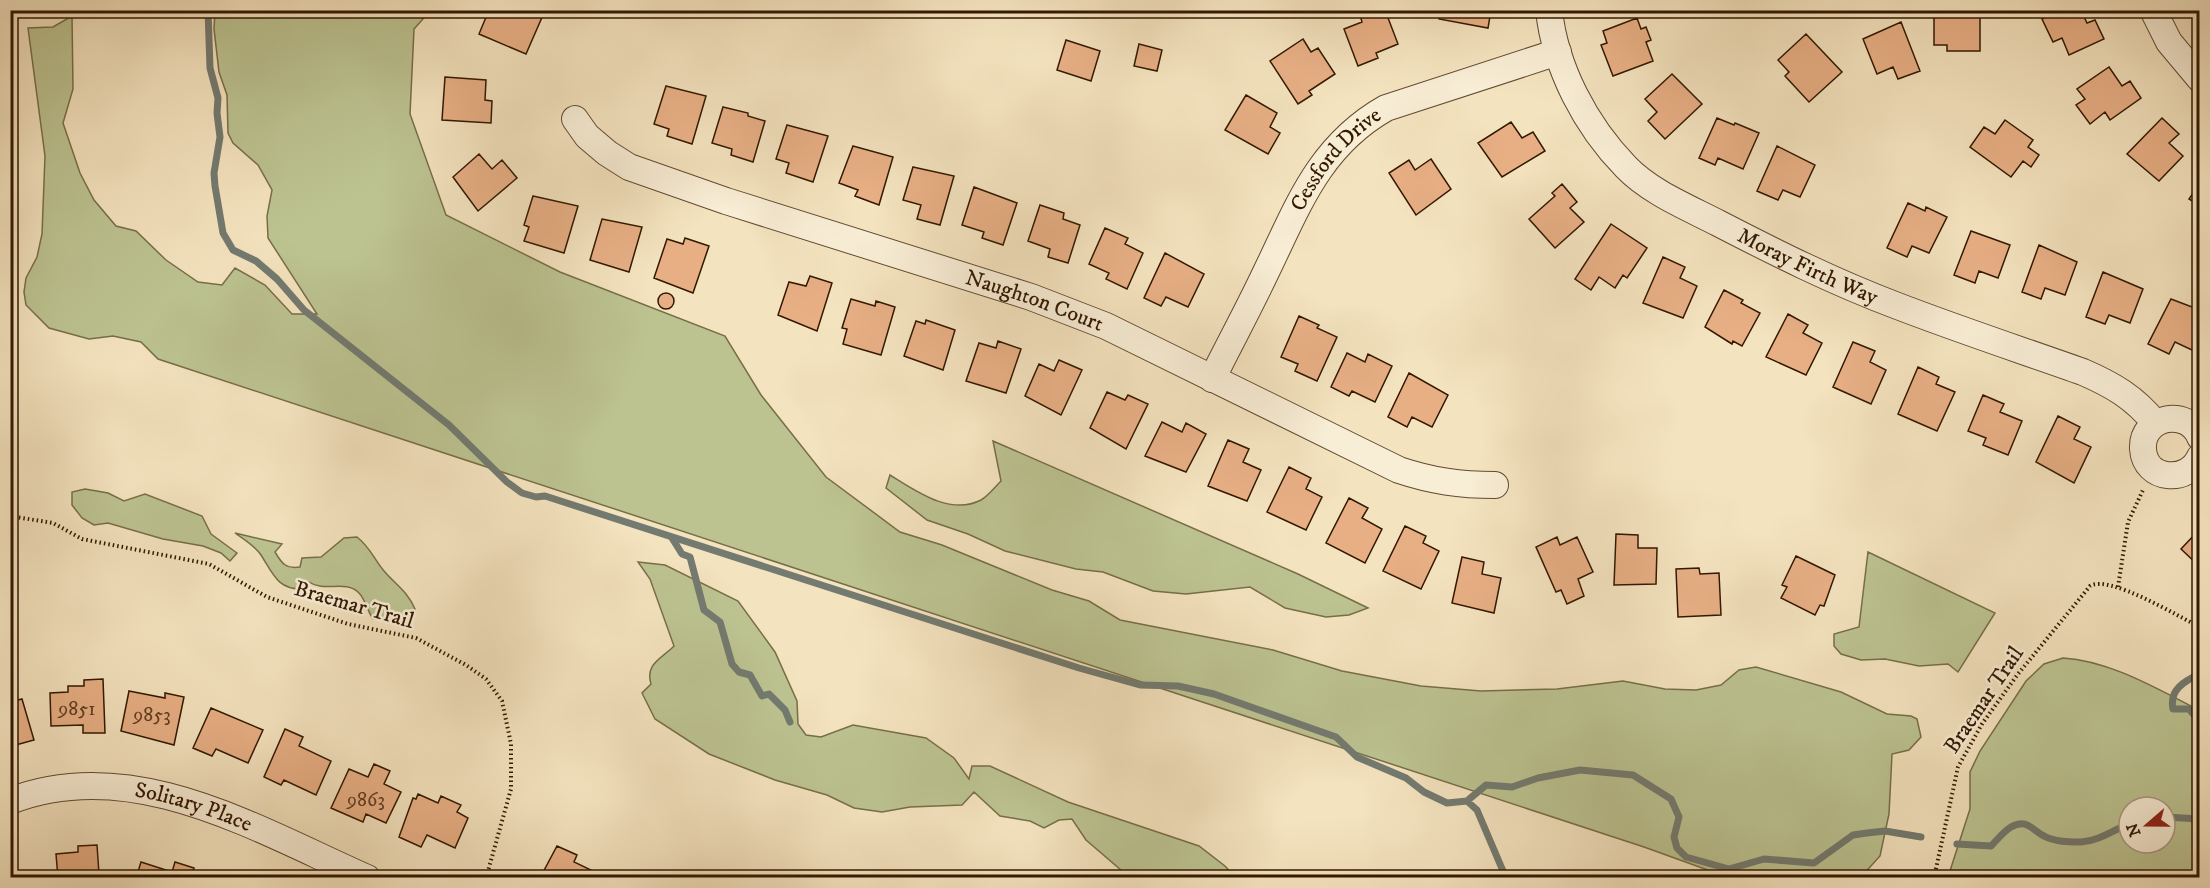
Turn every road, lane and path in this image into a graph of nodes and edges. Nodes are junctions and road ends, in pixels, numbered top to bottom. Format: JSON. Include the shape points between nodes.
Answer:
{"nodes":[{"id":1,"x":1549,"y":10,"type":"edge"},
{"id":2,"x":2153,"y":10,"type":"edge"},
{"id":3,"x":1558,"y":52,"type":"junction"},
{"id":4,"x":2199,"y":79,"type":"edge"},
{"id":5,"x":574,"y":119,"type":"dead end"},
{"id":6,"x":1212,"y":379,"type":"junction"},
{"id":7,"x":2155,"y":423,"type":"junction"},
{"id":8,"x":2199,"y":437,"type":"edge"},
{"id":9,"x":2199,"y":457,"type":"edge"},
{"id":10,"x":2157,"y":472,"type":"junction"},
{"id":11,"x":1495,"y":484,"type":"dead end"},
{"id":12,"x":10,"y":516,"type":"edge"},
{"id":13,"x":2118,"y":587,"type":"junction"},
{"id":14,"x":2199,"y":627,"type":"edge"},
{"id":15,"x":10,"y":801,"type":"edge"},
{"id":16,"x":367,"y":878,"type":"edge"},
{"id":17,"x":486,"y":878,"type":"edge"},
{"id":18,"x":1934,"y":878,"type":"edge"}],
"edges":[{"from":1,"to":3,"type":"street","name":"Moray Firth Way"},
{"from":2,"to":4,"type":"street","via":[[2169,42]]},
{"from":3,"to":6,"type":"street","name":"Cessford Drive","via":[[1386,108],[1342,139],[1310,181]]},
{"from":3,"to":7,"type":"street","name":"Moray Firth Way","via":[[1581,107],[1602,139],[1627,168],[1660,193],[1821,274],[2112,385],[2141,405]]},
{"from":5,"to":6,"type":"street","name":"Naughton Court","via":[[587,136],[629,167],[1031,297],[1106,326]]},
{"from":6,"to":11,"type":"street","name":"Naughton Court","via":[[1398,470],[1458,485]]},
{"from":7,"to":8,"type":"street","via":[[2164,419],[2183,420]]},
{"from":7,"to":10,"type":"street","via":[[2148,430],[2143,448],[2145,458]]},
{"from":9,"to":10,"type":"street","via":[[2185,474]]},
{"from":10,"to":13,"type":"path","via":[[2143,489],[2128,522]]},
{"from":12,"to":17,"type":"path","name":"Braemar Trail","via":[[52,523],[82,538],[209,564],[267,597],[348,624],[416,638],[486,679],[501,701],[511,744],[511,789]]},
{"from":13,"to":14,"type":"path","name":"Braemar Trail"},
{"from":13,"to":18,"type":"path","name":"Braemar Trail","via":[[2101,583],[2090,586],[2024,665],[1982,724],[1958,767]]},
{"from":15,"to":16,"type":"street","name":"Solitary Place","via":[[87,786],[166,794]]}]}
